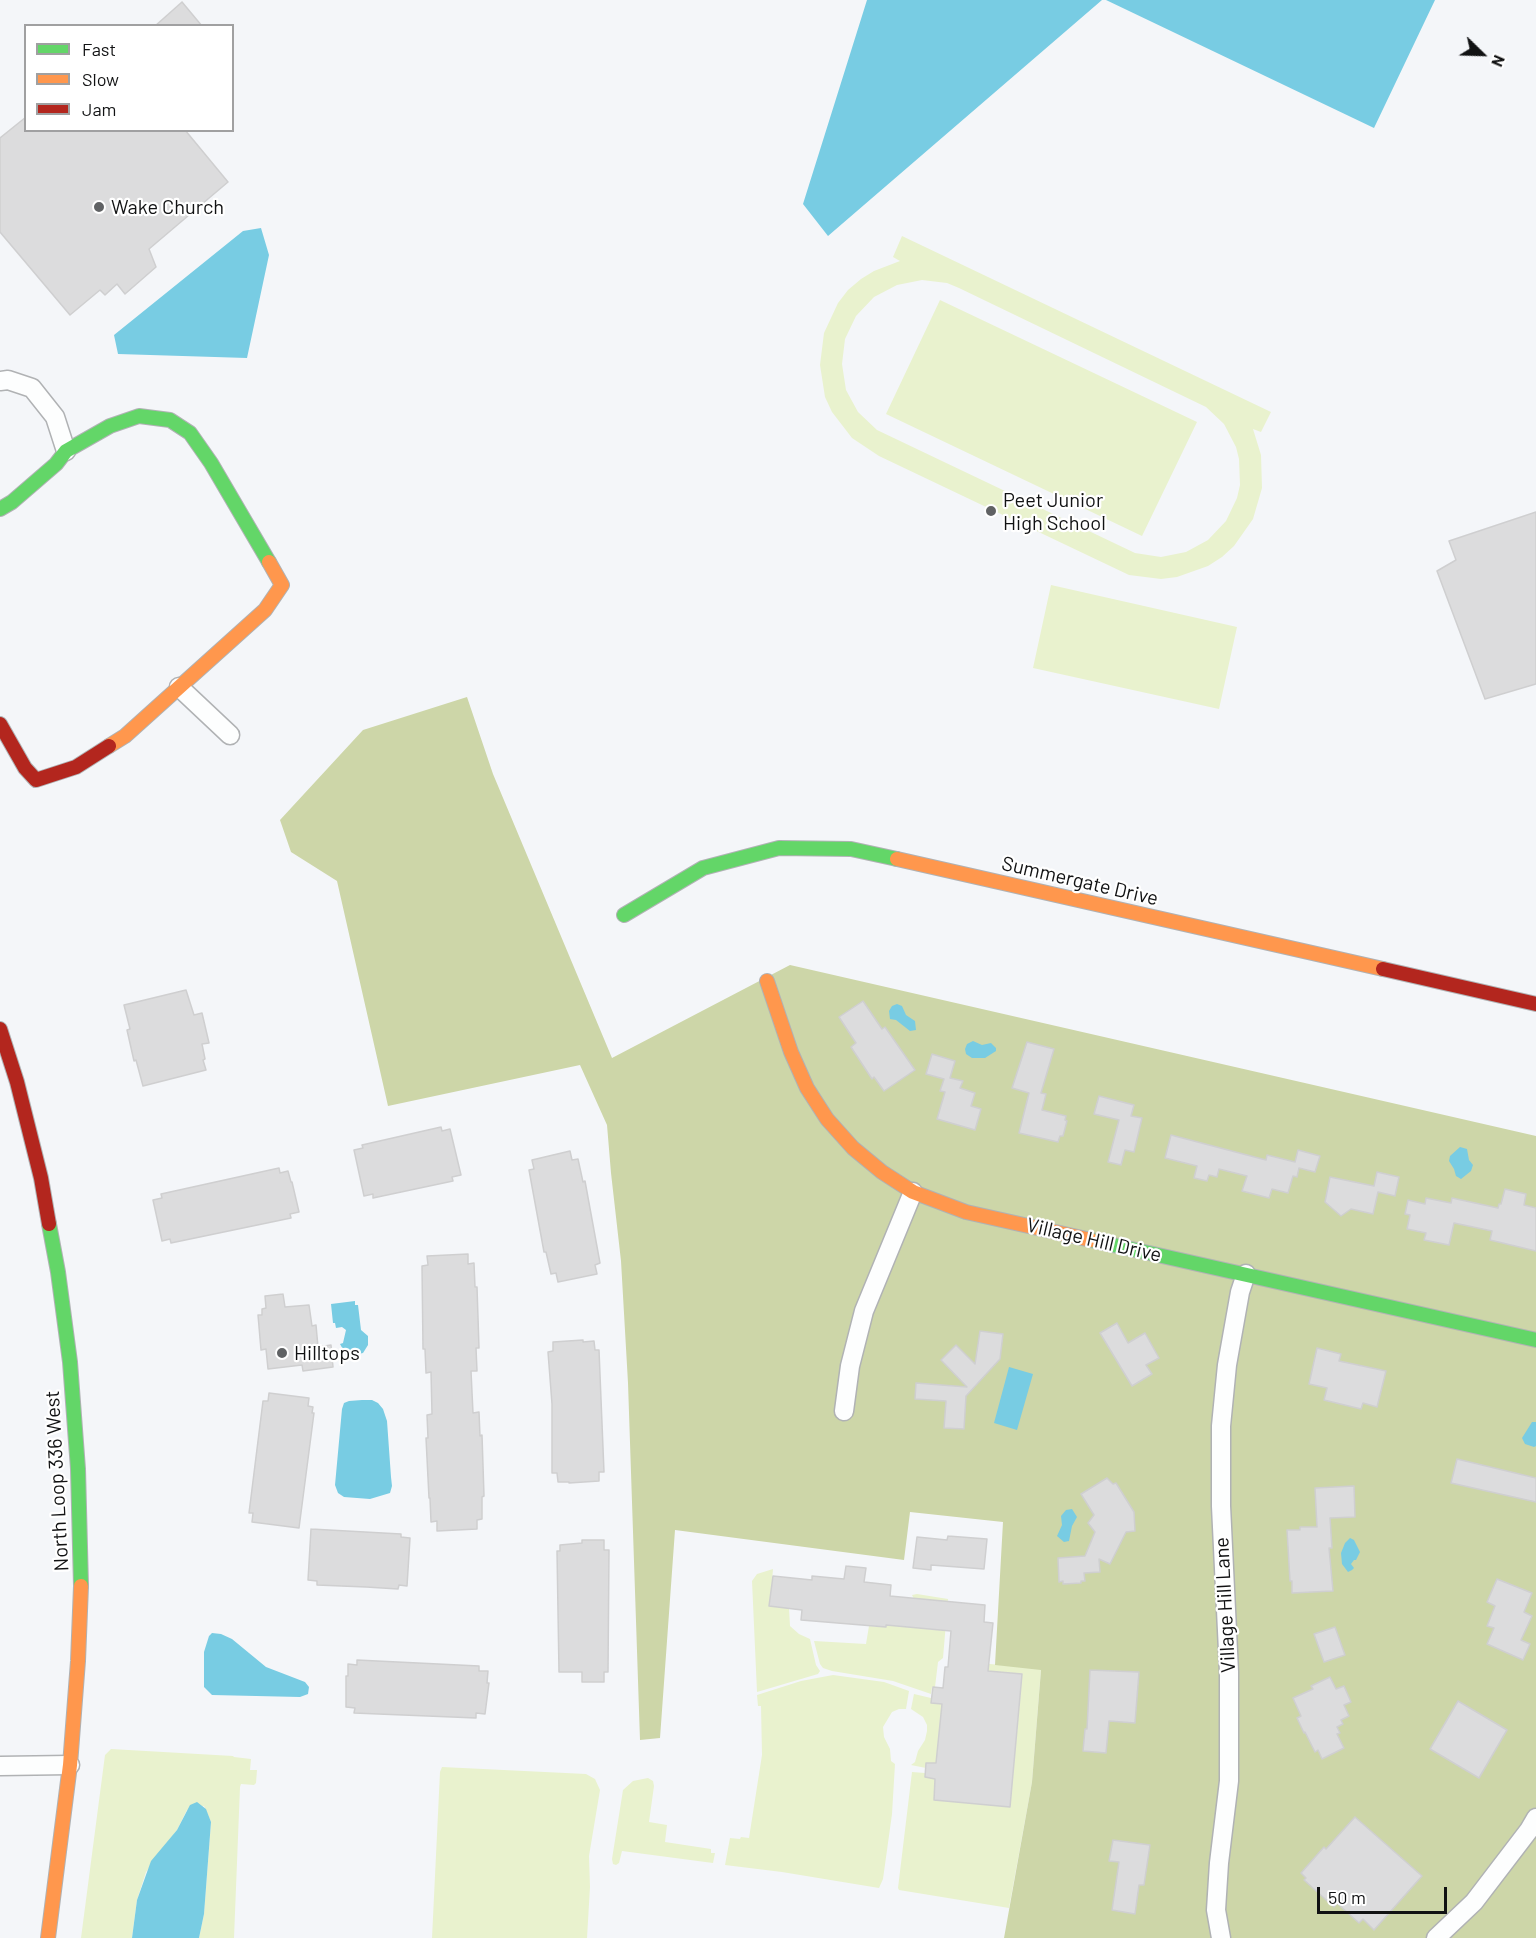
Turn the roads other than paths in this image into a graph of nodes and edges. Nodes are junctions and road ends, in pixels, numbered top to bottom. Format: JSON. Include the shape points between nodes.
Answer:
{"nodes":[{"id":1,"x":0,"y":381,"type":"edge"},
{"id":2,"x":66,"y":451,"type":"junction"},
{"id":3,"x":0,"y":509,"type":"edge"},
{"id":4,"x":179,"y":687,"type":"junction"},
{"id":5,"x":0,"y":724,"type":"edge"},
{"id":6,"x":230,"y":735,"type":"dead end"},
{"id":7,"x":624,"y":915,"type":"dead end"},
{"id":8,"x":766,"y":981,"type":"dead end"},
{"id":9,"x":1536,"y":1004,"type":"edge"},
{"id":10,"x":0,"y":1029,"type":"edge"},
{"id":11,"x":913,"y":1192,"type":"junction"},
{"id":12,"x":1246,"y":1274,"type":"junction"},
{"id":13,"x":1536,"y":1340,"type":"edge"},
{"id":14,"x":844,"y":1411,"type":"dead end"},
{"id":15,"x":70,"y":1765,"type":"junction"},
{"id":16,"x":0,"y":1766,"type":"edge"},
{"id":17,"x":1536,"y":1818,"type":"edge"},
{"id":18,"x":48,"y":1938,"type":"edge"},
{"id":19,"x":1221,"y":1938,"type":"edge"},
{"id":20,"x":1436,"y":1938,"type":"edge"}],
"edges":[{"from":1,"to":2,"type":"street","via":[[32,388],[55,417]]},
{"from":2,"to":3,"type":"street","via":[[56,464]]},
{"from":2,"to":4,"type":"street","via":[[110,426],[139,416],[170,420],[190,433],[212,463],[282,585],[265,610]]},
{"from":4,"to":5,"type":"street","via":[[125,736],[76,767],[36,780]]},
{"from":4,"to":6,"type":"street"},
{"from":7,"to":9,"type":"street","name":"Summergate Drive","via":[[703,868],[779,848],[851,849]]},
{"from":8,"to":11,"type":"street","name":"Village Hill Drive","via":[[790,1052],[827,1119],[853,1148]]},
{"from":10,"to":15,"type":"street","name":"North Loop 336 West","via":[[41,1179],[70,1362],[82,1570]]},
{"from":11,"to":12,"type":"street","name":"Village Hill Drive","via":[[966,1212]]},
{"from":11,"to":14,"type":"street","via":[[864,1311]]},
{"from":12,"to":13,"type":"street","name":"Village Hill Drive"},
{"from":12,"to":19,"type":"street","name":"Village Hill Lane","via":[[1227,1365],[1221,1426],[1229,1694],[1229,1781],[1216,1910]]},
{"from":15,"to":16,"type":"street"},
{"from":15,"to":18,"type":"street","name":"North Loop 336 West"},
{"from":17,"to":20,"type":"street","via":[[1474,1902]]}]}
